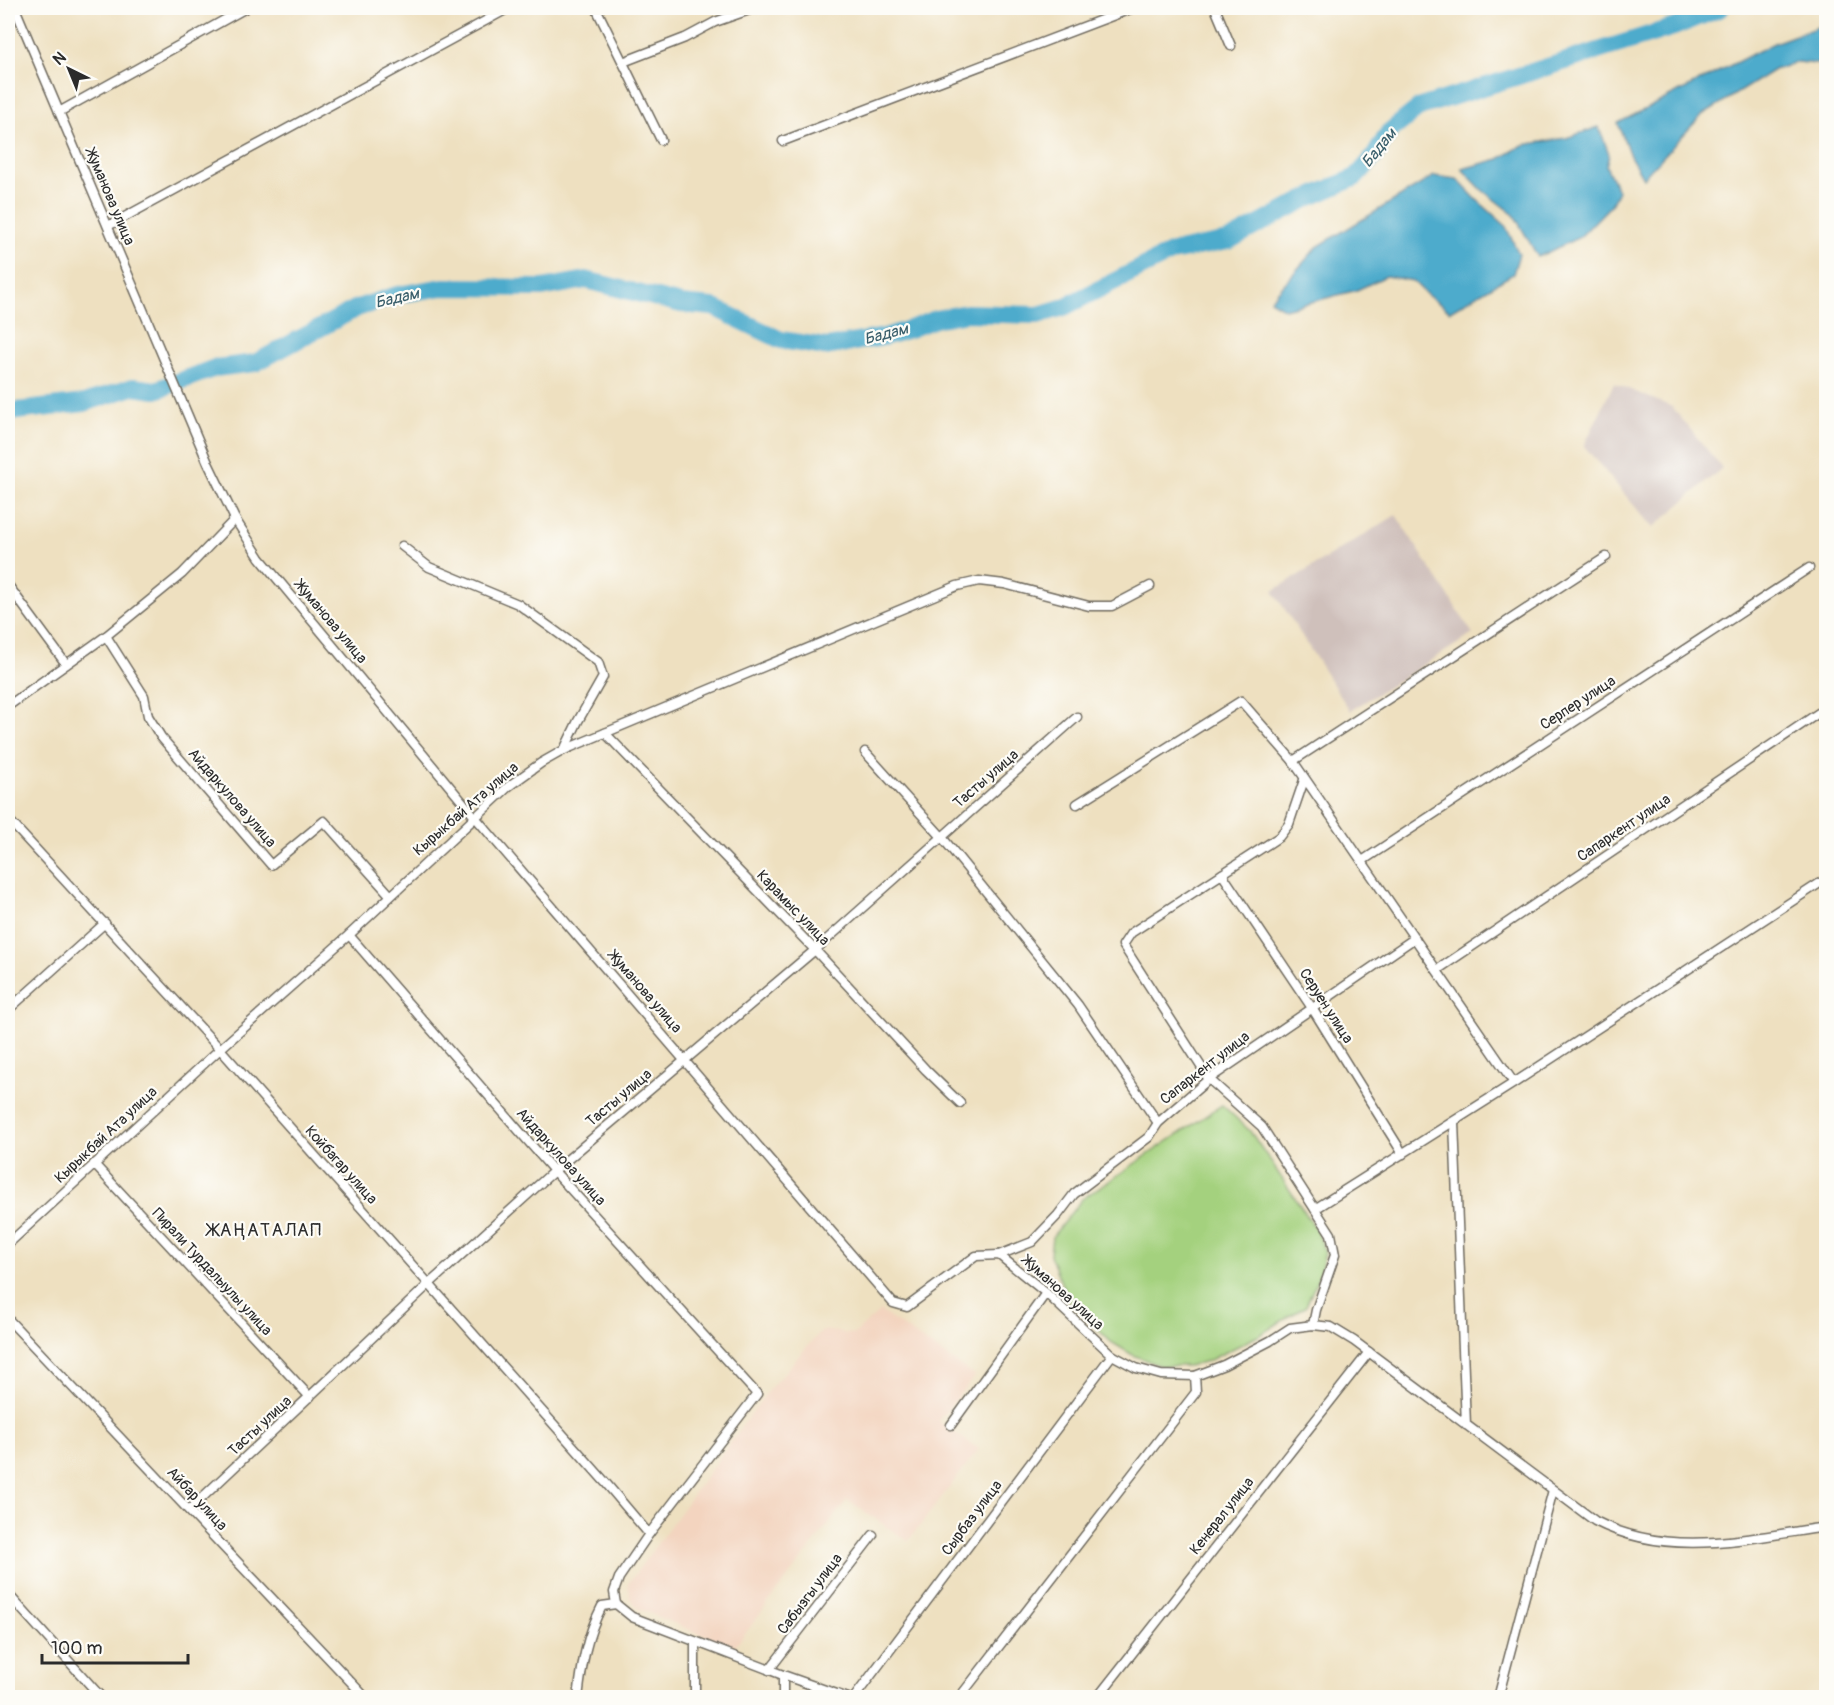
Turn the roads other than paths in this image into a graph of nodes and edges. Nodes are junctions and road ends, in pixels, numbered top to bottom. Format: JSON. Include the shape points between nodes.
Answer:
{"nodes":[{"id":1,"x":15,"y":8,"type":"edge"},
{"id":2,"x":246,"y":8,"type":"edge"},
{"id":3,"x":509,"y":8,"type":"edge"},
{"id":4,"x":596,"y":8,"type":"edge"},
{"id":5,"x":755,"y":8,"type":"edge"},
{"id":6,"x":1133,"y":8,"type":"edge"},
{"id":7,"x":1215,"y":8,"type":"edge"},
{"id":8,"x":1232,"y":46,"type":"dead end"},
{"id":9,"x":623,"y":62,"type":"junction"},
{"id":10,"x":59,"y":112,"type":"junction"},
{"id":11,"x":662,"y":140,"type":"dead end"},
{"id":12,"x":783,"y":141,"type":"dead end"},
{"id":13,"x":108,"y":226,"type":"junction"},
{"id":14,"x":235,"y":519,"type":"junction"},
{"id":15,"x":402,"y":546,"type":"dead end"},
{"id":16,"x":1605,"y":557,"type":"dead end"},
{"id":17,"x":1809,"y":568,"type":"dead end"},
{"id":18,"x":8,"y":585,"type":"edge"},
{"id":19,"x":1150,"y":586,"type":"dead end"},
{"id":20,"x":106,"y":636,"type":"junction"},
{"id":21,"x":66,"y":664,"type":"junction"},
{"id":22,"x":8,"y":706,"type":"edge"},
{"id":23,"x":1827,"y":708,"type":"edge"},
{"id":24,"x":1077,"y":717,"type":"dead end"},
{"id":25,"x":605,"y":733,"type":"junction"},
{"id":26,"x":564,"y":750,"type":"junction"},
{"id":27,"x":865,"y":752,"type":"dead end"},
{"id":28,"x":1293,"y":761,"type":"junction"},
{"id":29,"x":1304,"y":780,"type":"junction"},
{"id":30,"x":1077,"y":804,"type":"dead end"},
{"id":31,"x":476,"y":817,"type":"junction"},
{"id":32,"x":8,"y":819,"type":"edge"},
{"id":33,"x":941,"y":836,"type":"junction"},
{"id":34,"x":1362,"y":861,"type":"junction"},
{"id":35,"x":1222,"y":874,"type":"junction"},
{"id":36,"x":1827,"y":879,"type":"edge"},
{"id":37,"x":390,"y":895,"type":"junction"},
{"id":38,"x":105,"y":923,"type":"junction"},
{"id":39,"x":349,"y":935,"type":"junction"},
{"id":40,"x":1415,"y":938,"type":"junction"},
{"id":41,"x":815,"y":950,"type":"junction"},
{"id":42,"x":1437,"y":969,"type":"junction"},
{"id":43,"x":1312,"y":1008,"type":"junction"},
{"id":44,"x":8,"y":1010,"type":"edge"},
{"id":45,"x":220,"y":1049,"type":"junction"},
{"id":46,"x":685,"y":1059,"type":"junction"},
{"id":47,"x":1209,"y":1079,"type":"junction"},
{"id":48,"x":1514,"y":1083,"type":"junction"},
{"id":49,"x":960,"y":1103,"type":"dead end"},
{"id":50,"x":1454,"y":1122,"type":"junction"},
{"id":51,"x":1158,"y":1123,"type":"junction"},
{"id":52,"x":1403,"y":1154,"type":"junction"},
{"id":53,"x":94,"y":1164,"type":"junction"},
{"id":54,"x":554,"y":1171,"type":"junction"},
{"id":55,"x":1315,"y":1209,"type":"junction"},
{"id":56,"x":8,"y":1244,"type":"edge"},
{"id":57,"x":999,"y":1256,"type":"junction"},
{"id":58,"x":429,"y":1284,"type":"junction"},
{"id":59,"x":1046,"y":1293,"type":"junction"},
{"id":60,"x":8,"y":1319,"type":"edge"},
{"id":61,"x":1313,"y":1325,"type":"junction"},
{"id":62,"x":1369,"y":1352,"type":"junction"},
{"id":63,"x":1112,"y":1355,"type":"junction"},
{"id":64,"x":1195,"y":1376,"type":"junction"},
{"id":65,"x":310,"y":1397,"type":"junction"},
{"id":66,"x":951,"y":1425,"type":"dead end"},
{"id":67,"x":1466,"y":1425,"type":"junction"},
{"id":68,"x":1553,"y":1490,"type":"junction"},
{"id":69,"x":189,"y":1510,"type":"junction"},
{"id":70,"x":1827,"y":1527,"type":"edge"},
{"id":71,"x":649,"y":1534,"type":"junction"},
{"id":72,"x":873,"y":1535,"type":"dead end"},
{"id":73,"x":8,"y":1594,"type":"edge"},
{"id":74,"x":616,"y":1604,"type":"junction"},
{"id":75,"x":695,"y":1642,"type":"junction"},
{"id":76,"x":769,"y":1670,"type":"junction"},
{"id":77,"x":783,"y":1675,"type":"junction"},
{"id":78,"x":102,"y":1698,"type":"edge"},
{"id":79,"x":366,"y":1698,"type":"edge"},
{"id":80,"x":578,"y":1698,"type":"edge"},
{"id":81,"x":695,"y":1698,"type":"edge"},
{"id":82,"x":783,"y":1698,"type":"edge"},
{"id":83,"x":848,"y":1698,"type":"edge"},
{"id":84,"x":854,"y":1698,"type":"edge"},
{"id":85,"x":959,"y":1698,"type":"edge"},
{"id":86,"x":1097,"y":1698,"type":"edge"},
{"id":87,"x":1498,"y":1698,"type":"edge"}],
"edges":[{"from":1,"to":10,"type":"street","name":"Жуманова улица"},
{"from":2,"to":10,"type":"street"},
{"from":3,"to":13,"type":"street"},
{"from":4,"to":9,"type":"street"},
{"from":5,"to":9,"type":"street"},
{"from":6,"to":12,"type":"street"},
{"from":7,"to":8,"type":"street"},
{"from":9,"to":11,"type":"street"},
{"from":10,"to":13,"type":"street","name":"Жуманова улица"},
{"from":13,"to":14,"type":"street","name":"Жуманова улица"},
{"from":14,"to":20,"type":"street","via":[[182,574]]},
{"from":14,"to":31,"type":"street","name":"Жуманова улица","via":[[260,558]]},
{"from":15,"to":26,"type":"street","via":[[429,567],[518,604],[598,663],[603,677]]},
{"from":16,"to":28,"type":"street"},
{"from":17,"to":34,"type":"street","name":"Серпер улица"},
{"from":18,"to":21,"type":"street"},
{"from":19,"to":25,"type":"street","name":"Кырыкбай Ата улица","via":[[1112,606],[1089,606],[1004,584],[979,581],[957,586]]},
{"from":20,"to":21,"type":"street"},
{"from":20,"to":37,"type":"street","name":"Айдаркулова улица","via":[[144,696],[148,716],[161,737],[271,865],[324,821]]},
{"from":21,"to":22,"type":"street"},
{"from":23,"to":42,"type":"street","name":"Сапаркент улица"},
{"from":24,"to":33,"type":"street","name":"Тасты улица"},
{"from":25,"to":26,"type":"street","name":"Кырыкбай Ата улица"},
{"from":25,"to":41,"type":"street","name":"Карамыс улица"},
{"from":26,"to":31,"type":"street","name":"Кырыкбай Ата улица","via":[[509,786]]},
{"from":27,"to":33,"type":"street"},
{"from":28,"to":29,"type":"street"},
{"from":28,"to":30,"type":"street","via":[[1241,701]]},
{"from":29,"to":34,"type":"street"},
{"from":29,"to":35,"type":"street","via":[[1289,824],[1279,837]]},
{"from":31,"to":37,"type":"street","name":"Кырыкбай Ата улица"},
{"from":31,"to":46,"type":"street","name":"Жуманова улица"},
{"from":32,"to":38,"type":"street","name":"Койбагар улица"},
{"from":33,"to":41,"type":"street","name":"Тасты улица"},
{"from":33,"to":51,"type":"street","via":[[1078,1005]]},
{"from":34,"to":40,"type":"street"},
{"from":35,"to":43,"type":"street","name":"Серуен улица"},
{"from":35,"to":47,"type":"street","via":[[1131,933],[1123,945]]},
{"from":36,"to":48,"type":"street"},
{"from":37,"to":39,"type":"street","name":"Кырыкбай Ата улица"},
{"from":38,"to":44,"type":"street"},
{"from":38,"to":45,"type":"street","name":"Койбагар улица"},
{"from":39,"to":45,"type":"street","name":"Кырыкбай Ата улица"},
{"from":39,"to":54,"type":"street","name":"Айдаркулова улица"},
{"from":40,"to":42,"type":"street"},
{"from":40,"to":43,"type":"street","name":"Сапаркент улица"},
{"from":41,"to":46,"type":"street","name":"Тасты улица"},
{"from":41,"to":49,"type":"street","name":"Карамыс улица"},
{"from":42,"to":48,"type":"street"},
{"from":43,"to":47,"type":"street","name":"Сапаркент улица"},
{"from":43,"to":52,"type":"street","name":"Серуен улица"},
{"from":45,"to":53,"type":"street","name":"Кырыкбай Ата улица"},
{"from":45,"to":58,"type":"street","name":"Койбагар улица"},
{"from":46,"to":54,"type":"street","name":"Тасты улица"},
{"from":46,"to":57,"type":"street","name":"Жуманова улица","via":[[893,1303],[907,1307],[976,1256]]},
{"from":47,"to":51,"type":"street","name":"Сапаркент улица"},
{"from":47,"to":55,"type":"street","via":[[1262,1127]]},
{"from":48,"to":50,"type":"street"},
{"from":50,"to":52,"type":"street"},
{"from":50,"to":67,"type":"street"},
{"from":51,"to":57,"type":"street","name":"Сапаркент улица","via":[[1149,1137],[1074,1194],[1032,1242]]},
{"from":52,"to":55,"type":"street"},
{"from":53,"to":56,"type":"street","name":"Кырыкбай Ата улица"},
{"from":53,"to":65,"type":"street","name":"Пирали Турдалыулы улица"},
{"from":54,"to":58,"type":"street","name":"Тасты улица"},
{"from":54,"to":71,"type":"street","name":"Айдаркулова улица","via":[[757,1394]]},
{"from":55,"to":61,"type":"street","via":[[1331,1234],[1335,1255]]},
{"from":57,"to":59,"type":"street","name":"Жуманова улица"},
{"from":58,"to":65,"type":"street","name":"Тасты улица"},
{"from":58,"to":71,"type":"street","name":"Койбагар улица"},
{"from":59,"to":63,"type":"street","name":"Жуманова улица"},
{"from":59,"to":66,"type":"street"},
{"from":60,"to":69,"type":"street","name":"Айбар улица"},
{"from":61,"to":62,"type":"street","via":[[1331,1328]]},
{"from":61,"to":64,"type":"street","name":"Жуманова улица","via":[[1290,1328],[1224,1365]]},
{"from":62,"to":67,"type":"street"},
{"from":62,"to":86,"type":"street","name":"Кенерал улица"},
{"from":63,"to":64,"type":"street","name":"Жуманова улица","via":[[1161,1375]]},
{"from":63,"to":84,"type":"street","name":"Сырбаз улица"},
{"from":64,"to":85,"type":"street","via":[[1196,1392]]},
{"from":65,"to":69,"type":"street","name":"Тасты улица"},
{"from":67,"to":68,"type":"street"},
{"from":68,"to":70,"type":"street","via":[[1613,1530],[1663,1543],[1710,1544]]},
{"from":68,"to":87,"type":"street"},
{"from":69,"to":79,"type":"street","name":"Айбар улица"},
{"from":71,"to":74,"type":"street","via":[[619,1578],[614,1592]]},
{"from":72,"to":76,"type":"street","name":"Сабызгы улица"},
{"from":73,"to":78,"type":"street"},
{"from":74,"to":75,"type":"street","via":[[632,1617]]},
{"from":74,"to":80,"type":"street","via":[[602,1606],[594,1621],[583,1656]]},
{"from":75,"to":76,"type":"street"},
{"from":75,"to":81,"type":"street"},
{"from":76,"to":77,"type":"street"},
{"from":77,"to":82,"type":"street"},
{"from":77,"to":83,"type":"street"}]}
